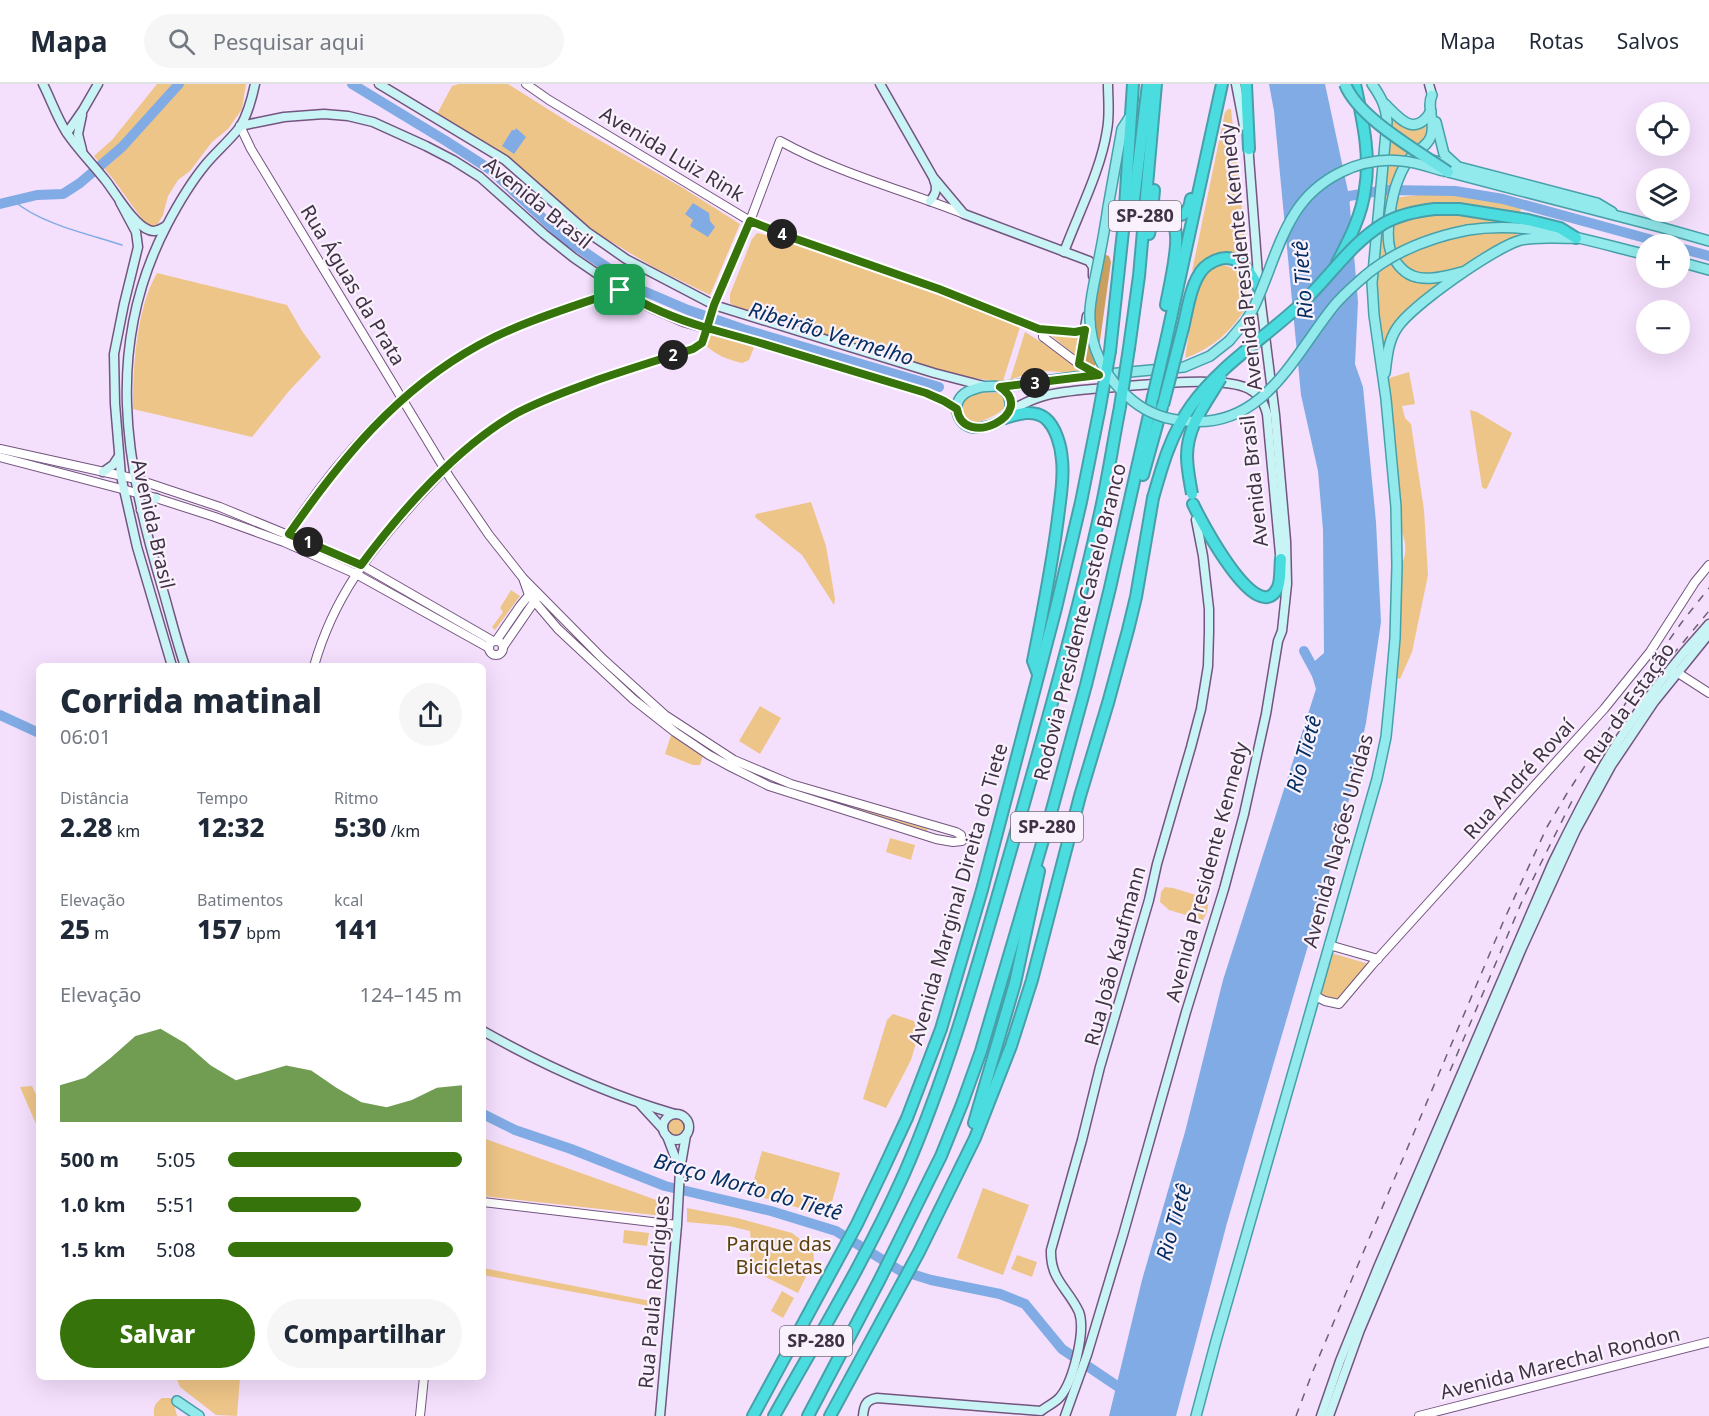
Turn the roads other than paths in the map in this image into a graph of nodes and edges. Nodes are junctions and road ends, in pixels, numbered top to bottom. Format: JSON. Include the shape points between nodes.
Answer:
{"nodes":[{"id":1,"x":43,"y":84,"type":"edge"},
{"id":2,"x":98,"y":84,"type":"edge"},
{"id":3,"x":255,"y":84,"type":"edge"},
{"id":4,"x":380,"y":84,"type":"edge"},
{"id":5,"x":526,"y":84,"type":"edge"},
{"id":6,"x":880,"y":84,"type":"edge"},
{"id":7,"x":1108,"y":84,"type":"edge"},
{"id":8,"x":1133,"y":84,"type":"edge"},
{"id":9,"x":1148,"y":84,"type":"edge"},
{"id":10,"x":1155,"y":84,"type":"edge"},
{"id":11,"x":1222,"y":84,"type":"edge"},
{"id":12,"x":1236,"y":84,"type":"edge"},
{"id":13,"x":1246,"y":84,"type":"edge"},
{"id":14,"x":1346,"y":84,"type":"edge"},
{"id":15,"x":1355,"y":84,"type":"edge"},
{"id":16,"x":1372,"y":84,"type":"edge"},
{"id":17,"x":1430,"y":84,"type":"edge"},
{"id":18,"x":1432,"y":95,"type":"junction"},
{"id":19,"x":1385,"y":104,"type":"junction"},
{"id":20,"x":83,"y":110,"type":"junction"},
{"id":21,"x":1431,"y":111,"type":"junction"},
{"id":22,"x":56,"y":113,"type":"junction"},
{"id":23,"x":1131,"y":115,"type":"junction"},
{"id":24,"x":77,"y":118,"type":"junction"},
{"id":25,"x":240,"y":126,"type":"junction"},
{"id":26,"x":67,"y":133,"type":"junction"},
{"id":27,"x":1249,"y":149,"type":"junction"},
{"id":28,"x":82,"y":153,"type":"junction"},
{"id":29,"x":1150,"y":155,"type":"junction"},
{"id":30,"x":1412,"y":155,"type":"junction"},
{"id":31,"x":1452,"y":170,"type":"junction"},
{"id":32,"x":1203,"y":173,"type":"junction"},
{"id":33,"x":933,"y":177,"type":"junction"},
{"id":34,"x":930,"y":201,"type":"junction"},
{"id":35,"x":120,"y":202,"type":"junction"},
{"id":36,"x":964,"y":214,"type":"junction"},
{"id":37,"x":1619,"y":216,"type":"junction"},
{"id":38,"x":750,"y":221,"type":"junction"},
{"id":39,"x":166,"y":226,"type":"junction"},
{"id":40,"x":1576,"y":238,"type":"junction"},
{"id":41,"x":1709,"y":241,"type":"edge"},
{"id":42,"x":1064,"y":252,"type":"junction"},
{"id":43,"x":1636,"y":252,"type":"edge"},
{"id":44,"x":137,"y":255,"type":"junction"},
{"id":45,"x":149,"y":265,"type":"junction"},
{"id":46,"x":1690,"y":265,"type":"edge"},
{"id":47,"x":1334,"y":268,"type":"junction"},
{"id":48,"x":1468,"y":270,"type":"junction"},
{"id":49,"x":1709,"y":270,"type":"edge"},
{"id":50,"x":1139,"y":276,"type":"junction"},
{"id":51,"x":1118,"y":286,"type":"junction"},
{"id":52,"x":1259,"y":288,"type":"junction"},
{"id":53,"x":620,"y":290,"type":"junction"},
{"id":54,"x":714,"y":305,"type":"junction"},
{"id":55,"x":707,"y":328,"type":"junction"},
{"id":56,"x":1043,"y":329,"type":"junction"},
{"id":57,"x":1085,"y":330,"type":"junction"},
{"id":58,"x":1166,"y":339,"type":"junction"},
{"id":59,"x":1079,"y":364,"type":"junction"},
{"id":60,"x":1229,"y":366,"type":"junction"},
{"id":61,"x":1099,"y":375,"type":"junction"},
{"id":62,"x":1383,"y":383,"type":"junction"},
{"id":63,"x":988,"y":387,"type":"junction"},
{"id":64,"x":1000,"y":387,"type":"junction"},
{"id":65,"x":403,"y":398,"type":"junction"},
{"id":66,"x":957,"y":409,"type":"junction"},
{"id":67,"x":1007,"y":415,"type":"junction"},
{"id":68,"x":0,"y":449,"type":"edge"},
{"id":69,"x":119,"y":456,"type":"junction"},
{"id":70,"x":0,"y":458,"type":"edge"},
{"id":71,"x":445,"y":470,"type":"junction"},
{"id":72,"x":103,"y":472,"type":"junction"},
{"id":73,"x":121,"y":476,"type":"junction"},
{"id":74,"x":136,"y":479,"type":"junction"},
{"id":75,"x":122,"y":488,"type":"junction"},
{"id":76,"x":138,"y":492,"type":"junction"},
{"id":77,"x":156,"y":498,"type":"junction"},
{"id":78,"x":1192,"y":499,"type":"junction"},
{"id":79,"x":141,"y":510,"type":"junction"},
{"id":80,"x":1196,"y":520,"type":"joint"},
{"id":81,"x":1123,"y":531,"type":"junction"},
{"id":82,"x":289,"y":534,"type":"junction"},
{"id":83,"x":284,"y":542,"type":"junction"},
{"id":84,"x":1281,"y":559,"type":"junction"},
{"id":85,"x":361,"y":565,"type":"junction"},
{"id":86,"x":1709,"y":565,"type":"edge"},
{"id":87,"x":356,"y":574,"type":"junction"},
{"id":88,"x":534,"y":595,"type":"junction"},
{"id":89,"x":1709,"y":624,"type":"edge"},
{"id":90,"x":1709,"y":634,"type":"edge"},
{"id":91,"x":1278,"y":640,"type":"junction"},
{"id":92,"x":493,"y":644,"type":"junction"},
{"id":93,"x":503,"y":647,"type":"junction"},
{"id":94,"x":171,"y":663,"type":"edge"},
{"id":95,"x":184,"y":663,"type":"edge"},
{"id":96,"x":315,"y":663,"type":"edge"},
{"id":97,"x":1668,"y":672,"type":"junction"},
{"id":98,"x":1678,"y":673,"type":"junction"},
{"id":99,"x":1038,"y":675,"type":"junction"},
{"id":100,"x":1709,"y":693,"type":"edge"},
{"id":101,"x":663,"y":718,"type":"junction"},
{"id":102,"x":1584,"y":807,"type":"junction"},
{"id":103,"x":1051,"y":813,"type":"junction"},
{"id":104,"x":1329,"y":945,"type":"junction"},
{"id":105,"x":1378,"y":959,"type":"junction"},
{"id":106,"x":1315,"y":996,"type":"junction"},
{"id":107,"x":486,"y":1033,"type":"edge"},
{"id":108,"x":640,"y":1104,"type":"junction"},
{"id":109,"x":675,"y":1114,"type":"junction"},
{"id":110,"x":665,"y":1133,"type":"junction"},
{"id":111,"x":686,"y":1135,"type":"junction"},
{"id":112,"x":975,"y":1138,"type":"junction"},
{"id":113,"x":680,"y":1174,"type":"junction"},
{"id":114,"x":486,"y":1202,"type":"edge"},
{"id":115,"x":677,"y":1225,"type":"junction"},
{"id":116,"x":1709,"y":1342,"type":"edge"},
{"id":117,"x":424,"y":1380,"type":"edge"},
{"id":118,"x":1064,"y":1390,"type":"junction"},
{"id":119,"x":177,"y":1401,"type":"dead end"},
{"id":120,"x":1069,"y":1405,"type":"junction"},
{"id":121,"x":1042,"y":1413,"type":"edge"},
{"id":122,"x":199,"y":1416,"type":"edge"},
{"id":123,"x":420,"y":1416,"type":"edge"},
{"id":124,"x":660,"y":1416,"type":"edge"},
{"id":125,"x":753,"y":1416,"type":"edge"},
{"id":126,"x":774,"y":1416,"type":"edge"},
{"id":127,"x":808,"y":1416,"type":"edge"},
{"id":128,"x":830,"y":1416,"type":"edge"},
{"id":129,"x":863,"y":1416,"type":"edge"},
{"id":130,"x":1065,"y":1416,"type":"edge"},
{"id":131,"x":1075,"y":1416,"type":"edge"},
{"id":132,"x":1197,"y":1416,"type":"edge"},
{"id":133,"x":1321,"y":1416,"type":"edge"},
{"id":134,"x":1329,"y":1416,"type":"edge"},
{"id":135,"x":1419,"y":1416,"type":"edge"}],
"edges":[{"from":1,"to":22,"type":"main road"},
{"from":2,"to":20,"type":"main road"},
{"from":3,"to":25,"type":"main road"},
{"from":4,"to":54,"type":"main road","name":"Avenida Brasil","via":[[505,160],[587,232],[626,259]]},
{"from":5,"to":38,"type":"street","name":"Avenida Luiz Rink"},
{"from":6,"to":33,"type":"main road"},
{"from":7,"to":42,"type":"main road","via":[[1105,140]]},
{"from":8,"to":23,"type":"highway"},
{"from":9,"to":51,"type":"highway","via":[[1124,276]]},
{"from":10,"to":29,"type":"highway","name":"Rodovia Presidente Castelo Branco","number":"SP-280"},
{"from":11,"to":32,"type":"highway","name":"Rodovia Presidente Castelo Branco","number":"SP-280"},
{"from":12,"to":27,"type":"main road","name":"Avenida Presidente Kennedy"},
{"from":13,"to":27,"type":"highway"},
{"from":14,"to":31,"type":"highway","bridge":true,"via":[[1369,117]]},
{"from":15,"to":47,"type":"highway","bridge":true,"via":[[1366,142],[1365,190],[1353,229]]},
{"from":16,"to":19,"type":"main road"},
{"from":17,"to":18,"type":"main road"},
{"from":18,"to":21,"type":"main road"},
{"from":18,"to":31,"type":"main road","via":[[1443,150],[1455,162]]},
{"from":19,"to":21,"type":"main road","via":[[1412,125],[1424,121]]},
{"from":19,"to":62,"type":"main road","name":"Avenida Nações Unidas","via":[[1387,122],[1372,283]]},
{"from":20,"to":24,"type":"main road"},
{"from":20,"to":28,"type":"main road","via":[[78,134]]},
{"from":21,"to":30,"type":"main road","via":[[1432,134]]},
{"from":22,"to":24,"type":"main road"},
{"from":22,"to":26,"type":"main road"},
{"from":23,"to":40,"type":"main road","bridge":true,"via":[[1122,129],[1090,311],[1092,336],[1102,366],[1119,390],[1152,413],[1176,420],[1205,422],[1255,404],[1286,373],[1334,306],[1360,280],[1380,264],[1418,244],[1447,234],[1495,227],[1549,231]]},
{"from":23,"to":51,"type":"highway"},
{"from":24,"to":26,"type":"main road"},
{"from":25,"to":39,"type":"main road","name":"Avenida Brasil","via":[[197,176]]},
{"from":25,"to":53,"type":"main road","name":"Avenida Brasil","via":[[303,115],[341,115],[373,122],[411,138],[480,177],[544,234]]},
{"from":25,"to":65,"type":"street","name":"Rua Águas da Prata"},
{"from":26,"to":28,"type":"main road"},
{"from":27,"to":52,"type":"main road","name":"Avenida Presidente Kennedy"},
{"from":28,"to":35,"type":"main road"},
{"from":29,"to":32,"type":"highway","via":[[1156,165],[1153,201],[1165,214],[1175,216],[1188,209],[1194,183]]},
{"from":29,"to":50,"type":"highway","name":"Rodovia Presidente Castelo Branco","number":"SP-280"},
{"from":30,"to":31,"type":"main road"},
{"from":30,"to":48,"type":"main road","via":[[1393,199],[1390,249],[1402,270],[1413,277],[1443,277]]},
{"from":31,"to":37,"type":"main road"},
{"from":31,"to":37,"type":"main road","via":[[1597,203]]},
{"from":31,"to":61,"type":"main road","name":"Avenida Brasil","bridge":true,"via":[[1388,160],[1346,169],[1317,188],[1295,213],[1252,310],[1229,342],[1210,356],[1184,367]]},
{"from":32,"to":58,"type":"highway","name":"Rodovia Presidente Castelo Branco","number":"SP-280"},
{"from":33,"to":34,"type":"main road","via":[[937,187]]},
{"from":33,"to":36,"type":"main road"},
{"from":34,"to":36,"type":"street"},
{"from":34,"to":38,"type":"street","via":[[840,169],[780,141]]},
{"from":35,"to":39,"type":"main road","via":[[147,230],[157,231]]},
{"from":35,"to":44,"type":"main road","name":"Avenida Brasil","via":[[136,232]]},
{"from":36,"to":42,"type":"main road"},
{"from":37,"to":41,"type":"main road"},
{"from":38,"to":54,"type":"street"},
{"from":38,"to":56,"type":"street","name":"Avenida Luiz Rink"},
{"from":39,"to":45,"type":"main road","name":"Avenida Brasil"},
{"from":40,"to":43,"type":"main road"},
{"from":40,"to":47,"type":"highway","bridge":true,"via":[[1560,228],[1528,220],[1435,209],[1412,212],[1385,223]]},
{"from":40,"to":48,"type":"main road","via":[[1516,242]]},
{"from":42,"to":57,"type":"main road","via":[[1089,261],[1094,267]]},
{"from":44,"to":45,"type":"main road"},
{"from":44,"to":69,"type":"main road","name":"Avenida Brasil","via":[[114,354]]},
{"from":45,"to":74,"type":"main road","name":"Avenida Brasil","via":[[127,357],[128,423]]},
{"from":46,"to":49,"type":"main road"},
{"from":47,"to":60,"type":"highway","bridge":true,"via":[[1301,305]]},
{"from":48,"to":62,"type":"main road","via":[[1401,322],[1390,342]]},
{"from":50,"to":58,"type":"highway","via":[[1146,266],[1151,224],[1156,218],[1164,218],[1173,225],[1176,241],[1163,324]]},
{"from":50,"to":126,"type":"highway","name":"Rodovia Presidente Castelo Branco","number":"SP-280","bridge":true,"via":[[1120,407],[1077,611],[957,1036],[903,1175],[858,1267]]},
{"from":51,"to":99,"type":"highway","name":"Avenida Marginal Direita do Tiete","bridge":true,"via":[[1110,351],[1081,502]]},
{"from":52,"to":81,"type":"highway","bridge":true,"via":[[1244,266],[1228,258],[1211,262],[1196,279],[1129,526]]},
{"from":52,"to":91,"type":"main road","name":"Avenida Presidente Kennedy","via":[[1286,541],[1287,584]]},
{"from":53,"to":55,"type":"main road","name":"Avenida Brasil","via":[[656,310]]},
{"from":53,"to":65,"type":"street","via":[[495,337],[459,356]]},
{"from":54,"to":55,"type":"street"},
{"from":54,"to":63,"type":"main road","name":"Avenida Brasil"},
{"from":55,"to":66,"type":"main road","name":"Avenida Brasil","via":[[907,387]]},
{"from":55,"to":71,"type":"street","via":[[702,343],[693,349],[528,407],[501,423]]},
{"from":56,"to":57,"type":"street","name":"Avenida Luiz Rink"},
{"from":56,"to":59,"type":"street","via":[[1043,337]]},
{"from":57,"to":59,"type":"main road"},
{"from":58,"to":81,"type":"highway","name":"Rodovia Presidente Castelo Branco","number":"SP-280","bridge":true},
{"from":59,"to":61,"type":"main road"},
{"from":60,"to":78,"type":"highway","bridge":true,"via":[[1190,436],[1187,455]]},
{"from":60,"to":112,"type":"highway","bridge":true,"via":[[1205,388],[1181,420],[1168,448],[1153,498],[1128,630],[1032,980]]},
{"from":61,"to":64,"type":"main road","name":"Avenida Brasil"},
{"from":62,"to":104,"type":"main road","name":"Avenida Nações Unidas","via":[[1396,507],[1397,559],[1386,737]]},
{"from":63,"to":64,"type":"main road","name":"Avenida Brasil"},
{"from":63,"to":66,"type":"main road","name":"Avenida Brasil","via":[[964,393]]},
{"from":64,"to":67,"type":"main road","via":[[1010,404]]},
{"from":65,"to":71,"type":"street","name":"Rua Águas da Prata"},
{"from":65,"to":82,"type":"street","via":[[345,458]]},
{"from":66,"to":67,"type":"main road","name":"Avenida Brasil","via":[[960,420],[976,428]]},
{"from":67,"to":84,"type":"main road","name":"Avenida Brasil","via":[[1033,399],[1089,390],[1184,382],[1248,388],[1262,400],[1267,414]]},
{"from":67,"to":99,"type":"highway","via":[[1035,413],[1045,418],[1061,448],[1056,538],[1033,661]]},
{"from":68,"to":72,"type":"street"},
{"from":69,"to":72,"type":"main road"},
{"from":69,"to":73,"type":"main road","name":"Avenida Brasil"},
{"from":70,"to":75,"type":"street"},
{"from":71,"to":85,"type":"street"},
{"from":71,"to":88,"type":"street","name":"Rua Águas da Prata"},
{"from":72,"to":73,"type":"street"},
{"from":73,"to":74,"type":"street"},
{"from":73,"to":75,"type":"main road","name":"Avenida Brasil"},
{"from":74,"to":76,"type":"main road","name":"Avenida Brasil"},
{"from":74,"to":82,"type":"street"},
{"from":75,"to":76,"type":"street"},
{"from":75,"to":94,"type":"main road","name":"Avenida Brasil"},
{"from":76,"to":77,"type":"street"},
{"from":76,"to":79,"type":"main road","name":"Avenida Brasil"},
{"from":77,"to":79,"type":"main road"},
{"from":77,"to":83,"type":"street"},
{"from":78,"to":80,"type":"highway"},
{"from":78,"to":84,"type":"highway","via":[[1218,550],[1253,594],[1268,597],[1276,590]]},
{"from":79,"to":95,"type":"main road","name":"Avenida Brasil"},
{"from":80,"to":118,"type":"main road","name":"Rua João Kaufmann","via":[[1209,609],[1208,666],[1201,709],[1051,1250],[1056,1277],[1080,1314],[1082,1330]]},
{"from":81,"to":103,"type":"highway","name":"Rodovia Presidente Castelo Branco","number":"SP-280"},
{"from":82,"to":83,"type":"street"},
{"from":82,"to":85,"type":"street"},
{"from":83,"to":87,"type":"street"},
{"from":84,"to":91,"type":"main road","name":"Avenida Brasil"},
{"from":85,"to":87,"type":"street"},
{"from":85,"to":92,"type":"street"},
{"from":86,"to":105,"type":"street","name":"Rua André Rovaí","via":[[1650,652],[1604,709]]},
{"from":87,"to":92,"type":"street"},
{"from":87,"to":96,"type":"street","via":[[328,623]]},
{"from":88,"to":92,"type":"street"},
{"from":88,"to":93,"type":"street"},
{"from":88,"to":101,"type":"street","via":[[558,629],[633,699]]},
{"from":89,"to":97,"type":"main road","name":"Rua da Estação"},
{"from":90,"to":98,"type":"main road","name":"Rua da Estação"},
{"from":91,"to":120,"type":"main road","name":"Avenida Presidente Kennedy","via":[[1264,725],[1224,888],[1124,1235]]},
{"from":92,"to":93,"type":"street","via":[[501,643]]},
{"from":92,"to":93,"type":"street","via":[[492,653],[497,655]]},
{"from":97,"to":98,"type":"street"},
{"from":97,"to":102,"type":"main road","name":"Rua da Estação","via":[[1621,737]]},
{"from":98,"to":100,"type":"street"},
{"from":98,"to":102,"type":"main road","name":"Rua da Estação"},
{"from":99,"to":125,"type":"highway","name":"Avenida Marginal Direita do Tiete","via":[[941,1029],[907,1118],[857,1224]]},
{"from":101,"to":101,"type":"street","via":[[724,763],[769,786],[936,839],[962,841],[962,835],[956,832],[790,784],[755,770]]},
{"from":102,"to":133,"type":"main road","via":[[1543,884],[1446,1108],[1360,1311]]},
{"from":102,"to":134,"type":"main road","via":[[1369,1308]]},
{"from":103,"to":112,"type":"highway","via":[[1015,983],[974,1124]]},
{"from":103,"to":127,"type":"highway","name":"Rodovia Presidente Castelo Branco","number":"SP-280","via":[[984,1039],[941,1156]]},
{"from":104,"to":105,"type":"street"},
{"from":104,"to":106,"type":"main road","name":"Avenida Nações Unidas"},
{"from":105,"to":106,"type":"street","name":"Rua André Rovaí","via":[[1339,1004]]},
{"from":106,"to":132,"type":"main road","name":"Avenida Nações Unidas"},
{"from":107,"to":108,"type":"main road","via":[[552,1069]]},
{"from":108,"to":109,"type":"main road"},
{"from":108,"to":110,"type":"main road"},
{"from":109,"to":110,"type":"main road","via":[[664,1120]]},
{"from":109,"to":111,"type":"main road","via":[[688,1123]]},
{"from":110,"to":111,"type":"main road","via":[[675,1140]]},
{"from":110,"to":113,"type":"main road","name":"Rua Paula Rodrigues"},
{"from":111,"to":113,"type":"main road","name":"Rua Paula Rodrigues"},
{"from":112,"to":128,"type":"highway","via":[[919,1252]]},
{"from":113,"to":115,"type":"main road","name":"Rua Paula Rodrigues"},
{"from":114,"to":115,"type":"street"},
{"from":115,"to":124,"type":"main road","name":"Rua Paula Rodrigues"},
{"from":116,"to":135,"type":"street","name":"Avenida Marechal Rondon"},
{"from":117,"to":123,"type":"street"},
{"from":118,"to":120,"type":"main road"},
{"from":118,"to":121,"type":"main road"},
{"from":119,"to":122,"type":"main road"},
{"from":120,"to":130,"type":"main road","name":"Avenida Presidente Kennedy"},
{"from":120,"to":131,"type":"main road"},
{"from":121,"to":129,"type":"main road","via":[[887,1398],[866,1402]]}]}
